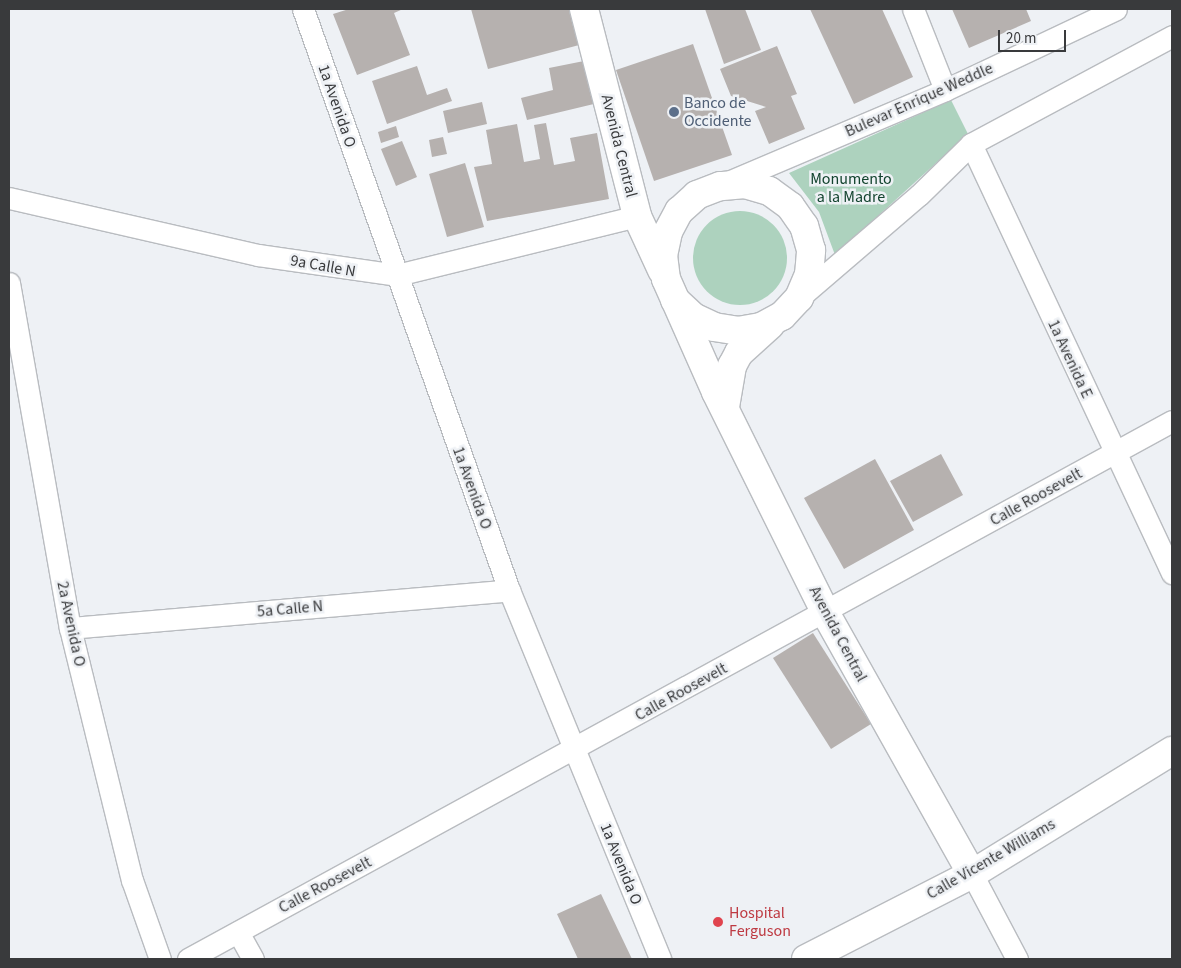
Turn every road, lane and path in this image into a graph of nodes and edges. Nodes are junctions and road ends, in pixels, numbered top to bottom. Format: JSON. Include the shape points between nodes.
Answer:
{"nodes":[{"id":1,"x":303,"y":9,"type":"edge"},
{"id":2,"x":584,"y":9,"type":"edge"},
{"id":3,"x":913,"y":9,"type":"edge"},
{"id":4,"x":1116,"y":9,"type":"edge"},
{"id":5,"x":1172,"y":36,"type":"edge"},
{"id":6,"x":945,"y":90,"type":"junction"},
{"id":7,"x":971,"y":144,"type":"junction"},
{"id":8,"x":709,"y":190,"type":"junction"},
{"id":9,"x":9,"y":198,"type":"edge"},
{"id":10,"x":637,"y":216,"type":"junction"},
{"id":11,"x":397,"y":275,"type":"junction"},
{"id":12,"x":9,"y":283,"type":"edge"},
{"id":13,"x":671,"y":289,"type":"junction"},
{"id":14,"x":791,"y":307,"type":"junction"},
{"id":15,"x":725,"y":407,"type":"junction"},
{"id":16,"x":1172,"y":421,"type":"edge"},
{"id":17,"x":1114,"y":454,"type":"junction"},
{"id":18,"x":1172,"y":573,"type":"edge"},
{"id":19,"x":509,"y":590,"type":"junction"},
{"id":20,"x":826,"y":614,"type":"junction"},
{"id":21,"x":70,"y":628,"type":"junction"},
{"id":22,"x":575,"y":750,"type":"junction"},
{"id":23,"x":1172,"y":751,"type":"edge"},
{"id":24,"x":972,"y":874,"type":"junction"},
{"id":25,"x":238,"y":932,"type":"junction"},
{"id":26,"x":160,"y":959,"type":"edge"},
{"id":27,"x":188,"y":959,"type":"edge"},
{"id":28,"x":253,"y":959,"type":"edge"},
{"id":29,"x":660,"y":959,"type":"edge"},
{"id":30,"x":806,"y":959,"type":"edge"},
{"id":31,"x":1017,"y":959,"type":"edge"}],
"edges":[{"from":1,"to":11,"type":"street","name":"1a Avenida O"},
{"from":2,"to":10,"type":"main road","name":"Avenida Central"},
{"from":3,"to":6,"type":"street"},
{"from":4,"to":6,"type":"street","name":"Bulevar Enrique Weddle"},
{"from":5,"to":7,"type":"street"},
{"from":6,"to":8,"type":"street","name":"Bulevar Enrique Weddle"},
{"from":7,"to":14,"type":"street","via":[[919,195]]},
{"from":7,"to":17,"type":"street","name":"1a Avenida E"},
{"from":8,"to":10,"type":"main road","name":"Bulevar Enrique Weddle"},
{"from":8,"to":13,"type":"main road","via":[[679,211],[668,232],[663,255]]},
{"from":8,"to":14,"type":"main road","via":[[745,184],[769,191],[790,206],[804,226],[811,250],[809,275]]},
{"from":9,"to":11,"type":"street","name":"9a Calle N","via":[[258,255]]},
{"from":10,"to":11,"type":"street","name":"9a Calle N"},
{"from":10,"to":13,"type":"main road","name":"Avenida Central"},
{"from":11,"to":19,"type":"street","name":"1a Avenida O"},
{"from":12,"to":21,"type":"street","name":"2a Avenida O"},
{"from":13,"to":14,"type":"main road","via":[[693,317],[730,330],[761,327]]},
{"from":13,"to":15,"type":"main road","name":"Avenida Central"},
{"from":14,"to":15,"type":"main road","via":[[739,353],[727,382]]},
{"from":15,"to":20,"type":"main road","name":"Avenida Central"},
{"from":16,"to":17,"type":"street","name":"Calle Roosevelt"},
{"from":17,"to":18,"type":"street","name":"1a Avenida E"},
{"from":17,"to":20,"type":"street","name":"Calle Roosevelt"},
{"from":19,"to":21,"type":"street","name":"5a Calle N"},
{"from":19,"to":22,"type":"street","name":"1a Avenida O"},
{"from":20,"to":22,"type":"street","name":"Calle Roosevelt"},
{"from":20,"to":24,"type":"main road","name":"Avenida Central"},
{"from":21,"to":26,"type":"street","name":"2a Avenida O","via":[[132,880]]},
{"from":22,"to":25,"type":"street","name":"Calle Roosevelt"},
{"from":22,"to":29,"type":"street","name":"1a Avenida O"},
{"from":23,"to":24,"type":"main road","name":"Calle Vicente Williams"},
{"from":24,"to":30,"type":"main road","name":"Calle Vicente Williams"},
{"from":24,"to":31,"type":"street","name":"Avenida Central"},
{"from":25,"to":27,"type":"street","name":"Calle Roosevelt"},
{"from":25,"to":28,"type":"street"}]}
